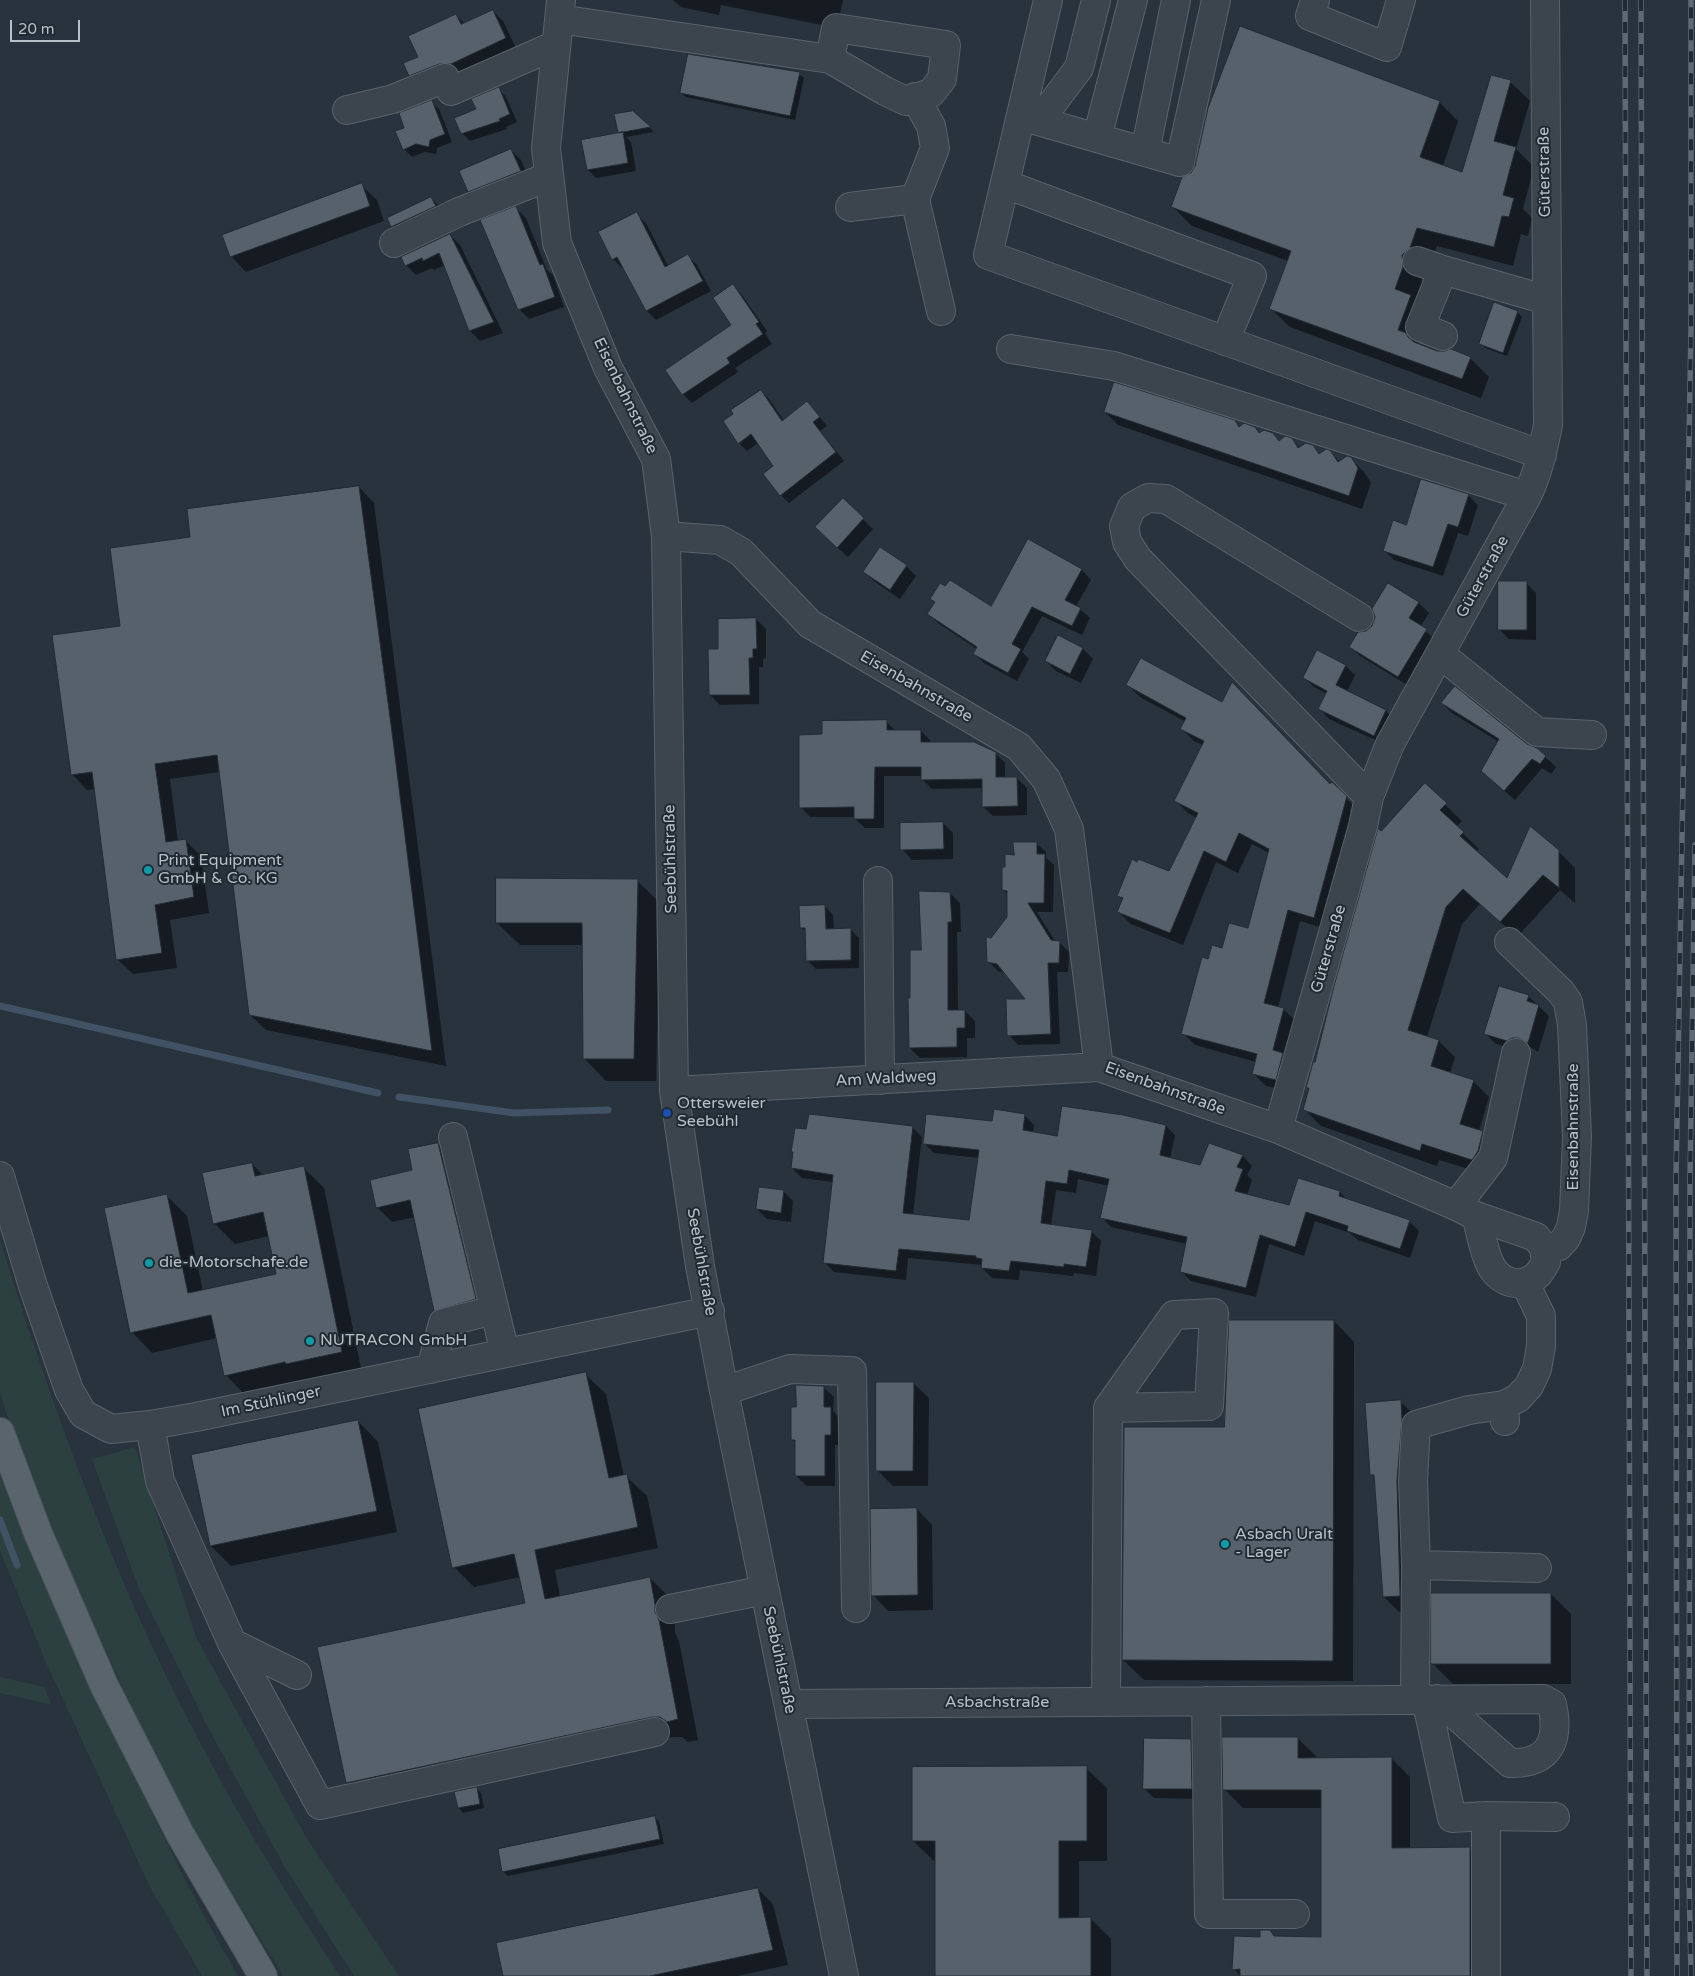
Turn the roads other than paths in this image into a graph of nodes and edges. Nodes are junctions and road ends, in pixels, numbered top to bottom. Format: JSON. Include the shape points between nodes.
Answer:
{"nodes":[{"id":1,"x":1048,"y":0,"type":"edge"},
{"id":2,"x":1096,"y":0,"type":"edge"},
{"id":3,"x":1133,"y":0,"type":"edge"},
{"id":4,"x":1176,"y":0,"type":"edge"},
{"id":5,"x":1216,"y":0,"type":"edge"},
{"id":6,"x":1315,"y":0,"type":"edge"},
{"id":7,"x":1401,"y":0,"type":"edge"},
{"id":8,"x":1545,"y":0,"type":"edge"},
{"id":9,"x":560,"y":9,"type":"edge"},
{"id":10,"x":556,"y":45,"type":"junction"},
{"id":11,"x":830,"y":59,"type":"junction"},
{"id":12,"x":916,"y":98,"type":"junction"},
{"id":13,"x":347,"y":110,"type":"dead end"},
{"id":14,"x":1030,"y":119,"type":"junction"},
{"id":15,"x":1097,"y":138,"type":"junction"},
{"id":16,"x":1145,"y":152,"type":"junction"},
{"id":17,"x":548,"y":177,"type":"junction"},
{"id":18,"x":1005,"y":184,"type":"junction"},
{"id":19,"x":915,"y":199,"type":"junction"},
{"id":20,"x":850,"y":208,"type":"dead end"},
{"id":21,"x":394,"y":242,"type":"dead end"},
{"id":22,"x":1417,"y":261,"type":"dead end"},
{"id":23,"x":1443,"y":270,"type":"junction"},
{"id":24,"x":1547,"y":300,"type":"junction"},
{"id":25,"x":941,"y":311,"type":"dead end"},
{"id":26,"x":1443,"y":336,"type":"dead end"},
{"id":27,"x":1226,"y":341,"type":"junction"},
{"id":28,"x":1011,"y":349,"type":"dead end"},
{"id":29,"x":1542,"y":455,"type":"junction"},
{"id":30,"x":1527,"y":496,"type":"junction"},
{"id":31,"x":666,"y":536,"type":"junction"},
{"id":32,"x":1359,"y":617,"type":"dead end"},
{"id":33,"x":1440,"y":654,"type":"junction"},
{"id":34,"x":1592,"y":735,"type":"dead end"},
{"id":35,"x":1370,"y":798,"type":"junction"},
{"id":36,"x":878,"y":881,"type":"dead end"},
{"id":37,"x":1509,"y":942,"type":"dead end"},
{"id":38,"x":1516,"y":1054,"type":"dead end"},
{"id":39,"x":1098,"y":1067,"type":"junction"},
{"id":40,"x":880,"y":1080,"type":"junction"},
{"id":41,"x":674,"y":1091,"type":"junction"},
{"id":42,"x":1278,"y":1129,"type":"junction"},
{"id":43,"x":453,"y":1137,"type":"dead end"},
{"id":44,"x":0,"y":1176,"type":"edge"},
{"id":45,"x":1466,"y":1211,"type":"junction"},
{"id":46,"x":1544,"y":1248,"type":"junction"},
{"id":47,"x":1525,"y":1283,"type":"junction"},
{"id":48,"x":494,"y":1310,"type":"junction"},
{"id":49,"x":710,"y":1312,"type":"junction"},
{"id":50,"x":505,"y":1353,"type":"junction"},
{"id":51,"x":431,"y":1369,"type":"junction"},
{"id":52,"x":724,"y":1391,"type":"junction"},
{"id":53,"x":1108,"y":1408,"type":"junction"},
{"id":54,"x":150,"y":1425,"type":"junction"},
{"id":55,"x":0,"y":1432,"type":"edge"},
{"id":56,"x":1416,"y":1564,"type":"junction"},
{"id":57,"x":1537,"y":1568,"type":"dead end"},
{"id":58,"x":765,"y":1590,"type":"junction"},
{"id":59,"x":856,"y":1608,"type":"dead end"},
{"id":60,"x":670,"y":1609,"type":"dead end"},
{"id":61,"x":232,"y":1643,"type":"junction"},
{"id":62,"x":297,"y":1675,"type":"dead end"},
{"id":63,"x":1426,"y":1699,"type":"junction"},
{"id":64,"x":1206,"y":1701,"type":"junction"},
{"id":65,"x":1106,"y":1702,"type":"junction"},
{"id":66,"x":789,"y":1704,"type":"junction"},
{"id":67,"x":654,"y":1732,"type":"dead end"},
{"id":68,"x":1486,"y":1816,"type":"junction"},
{"id":69,"x":1555,"y":1817,"type":"dead end"},
{"id":70,"x":1295,"y":1914,"type":"dead end"},
{"id":71,"x":263,"y":1976,"type":"edge"},
{"id":72,"x":844,"y":1976,"type":"edge"},
{"id":73,"x":1486,"y":1976,"type":"edge"}],
"edges":[{"from":1,"to":14,"type":"street"},
{"from":2,"to":14,"type":"street","via":[[1079,68]]},
{"from":3,"to":15,"type":"street"},
{"from":4,"to":16,"type":"street"},
{"from":5,"to":16,"type":"street","via":[[1180,162]]},
{"from":6,"to":7,"type":"street","via":[[1310,16],[1387,47]]},
{"from":8,"to":24,"type":"street","name":"Güterstraße"},
{"from":9,"to":10,"type":"street","name":"Eisenbahnstraße"},
{"from":9,"to":11,"type":"street"},
{"from":10,"to":13,"type":"street","via":[[450,91],[445,78],[393,99]]},
{"from":10,"to":17,"type":"street","name":"Eisenbahnstraße","via":[[546,148]]},
{"from":11,"to":12,"type":"street","via":[[906,101]]},
{"from":11,"to":12,"type":"street","via":[[836,28],[946,45],[942,79],[931,93]]},
{"from":12,"to":19,"type":"street","via":[[931,126],[935,148]]},
{"from":14,"to":15,"type":"street"},
{"from":14,"to":18,"type":"street"},
{"from":15,"to":16,"type":"street"},
{"from":17,"to":21,"type":"street"},
{"from":17,"to":31,"type":"street","name":"Eisenbahnstraße","via":[[557,243],[608,368],[656,459]]},
{"from":18,"to":27,"type":"street","via":[[988,256]]},
{"from":18,"to":27,"type":"street","via":[[1252,276]]},
{"from":19,"to":20,"type":"street"},
{"from":19,"to":25,"type":"street"},
{"from":22,"to":23,"type":"street"},
{"from":23,"to":24,"type":"street"},
{"from":23,"to":26,"type":"street","via":[[1420,327]]},
{"from":24,"to":29,"type":"street","name":"Güterstraße","via":[[1548,425]]},
{"from":27,"to":29,"type":"street"},
{"from":28,"to":30,"type":"street","via":[[1114,366]]},
{"from":29,"to":30,"type":"street","name":"Güterstraße","via":[[1537,476]]},
{"from":30,"to":33,"type":"street","name":"Güterstraße"},
{"from":31,"to":39,"type":"street","name":"Eisenbahnstraße","via":[[720,540],[741,552],[810,624],[1019,747],[1046,779],[1069,829]]},
{"from":31,"to":41,"type":"street","name":"Seebühlstraße"},
{"from":32,"to":35,"type":"street","via":[[1166,498],[1148,498],[1132,508],[1124,526],[1127,542],[1138,559]]},
{"from":33,"to":34,"type":"street","via":[[1537,732]]},
{"from":33,"to":35,"type":"street","name":"Güterstraße","via":[[1390,744]]},
{"from":35,"to":42,"type":"street","name":"Güterstraße"},
{"from":36,"to":40,"type":"street"},
{"from":37,"to":46,"type":"street","name":"Eisenbahnstraße","via":[[1562,992],[1568,1002],[1572,1025],[1577,1137],[1574,1211],[1566,1238],[1559,1246]]},
{"from":38,"to":45,"type":"street","via":[[1493,1158]]},
{"from":39,"to":40,"type":"street","name":"Am Waldweg"},
{"from":39,"to":42,"type":"street","name":"Eisenbahnstraße"},
{"from":40,"to":41,"type":"street","name":"Am Waldweg"},
{"from":41,"to":49,"type":"street","name":"Seebühlstraße"},
{"from":42,"to":45,"type":"street","name":"Eisenbahnstraße"},
{"from":43,"to":48,"type":"street"},
{"from":44,"to":54,"type":"street","name":"Im Stühlinger","via":[[69,1390],[83,1414],[111,1429]]},
{"from":45,"to":46,"type":"street","name":"Eisenbahnstraße","via":[[1536,1237]]},
{"from":45,"to":47,"type":"street","via":[[1491,1266],[1500,1277],[1512,1283]]},
{"from":46,"to":47,"type":"street","via":[[1546,1262],[1538,1275]]},
{"from":47,"to":56,"type":"street","via":[[1541,1316],[1541,1346],[1529,1386],[1504,1413],[1470,1410],[1416,1424],[1413,1480]]},
{"from":48,"to":50,"type":"street"},
{"from":48,"to":51,"type":"street","via":[[443,1323]]},
{"from":49,"to":50,"type":"street","name":"Im Stühlinger"},
{"from":49,"to":52,"type":"street","name":"Seebühlstraße"},
{"from":50,"to":51,"type":"street","name":"Im Stühlinger"},
{"from":51,"to":54,"type":"street","name":"Im Stühlinger"},
{"from":52,"to":58,"type":"street","name":"Seebühlstraße"},
{"from":52,"to":59,"type":"street","via":[[790,1369],[852,1371]]},
{"from":53,"to":53,"type":"street","via":[[1174,1315],[1214,1313],[1209,1406]]},
{"from":53,"to":65,"type":"street"},
{"from":54,"to":61,"type":"street","via":[[160,1481]]},
{"from":55,"to":71,"type":"main road","via":[[38,1533],[104,1685],[180,1834]]},
{"from":56,"to":57,"type":"street"},
{"from":56,"to":63,"type":"street"},
{"from":58,"to":60,"type":"street"},
{"from":58,"to":66,"type":"street","name":"Seebühlstraße"},
{"from":61,"to":62,"type":"street"},
{"from":61,"to":67,"type":"street","via":[[320,1805]]},
{"from":63,"to":64,"type":"street","name":"Asbachstraße"},
{"from":63,"to":68,"type":"street","via":[[1452,1818]]},
{"from":64,"to":65,"type":"street","name":"Asbachstraße"},
{"from":64,"to":70,"type":"street","via":[[1209,1914]]},
{"from":65,"to":66,"type":"street","name":"Asbachstraße"},
{"from":66,"to":72,"type":"street","name":"Seebühlstraße"},
{"from":68,"to":69,"type":"street"},
{"from":68,"to":73,"type":"street"}]}
